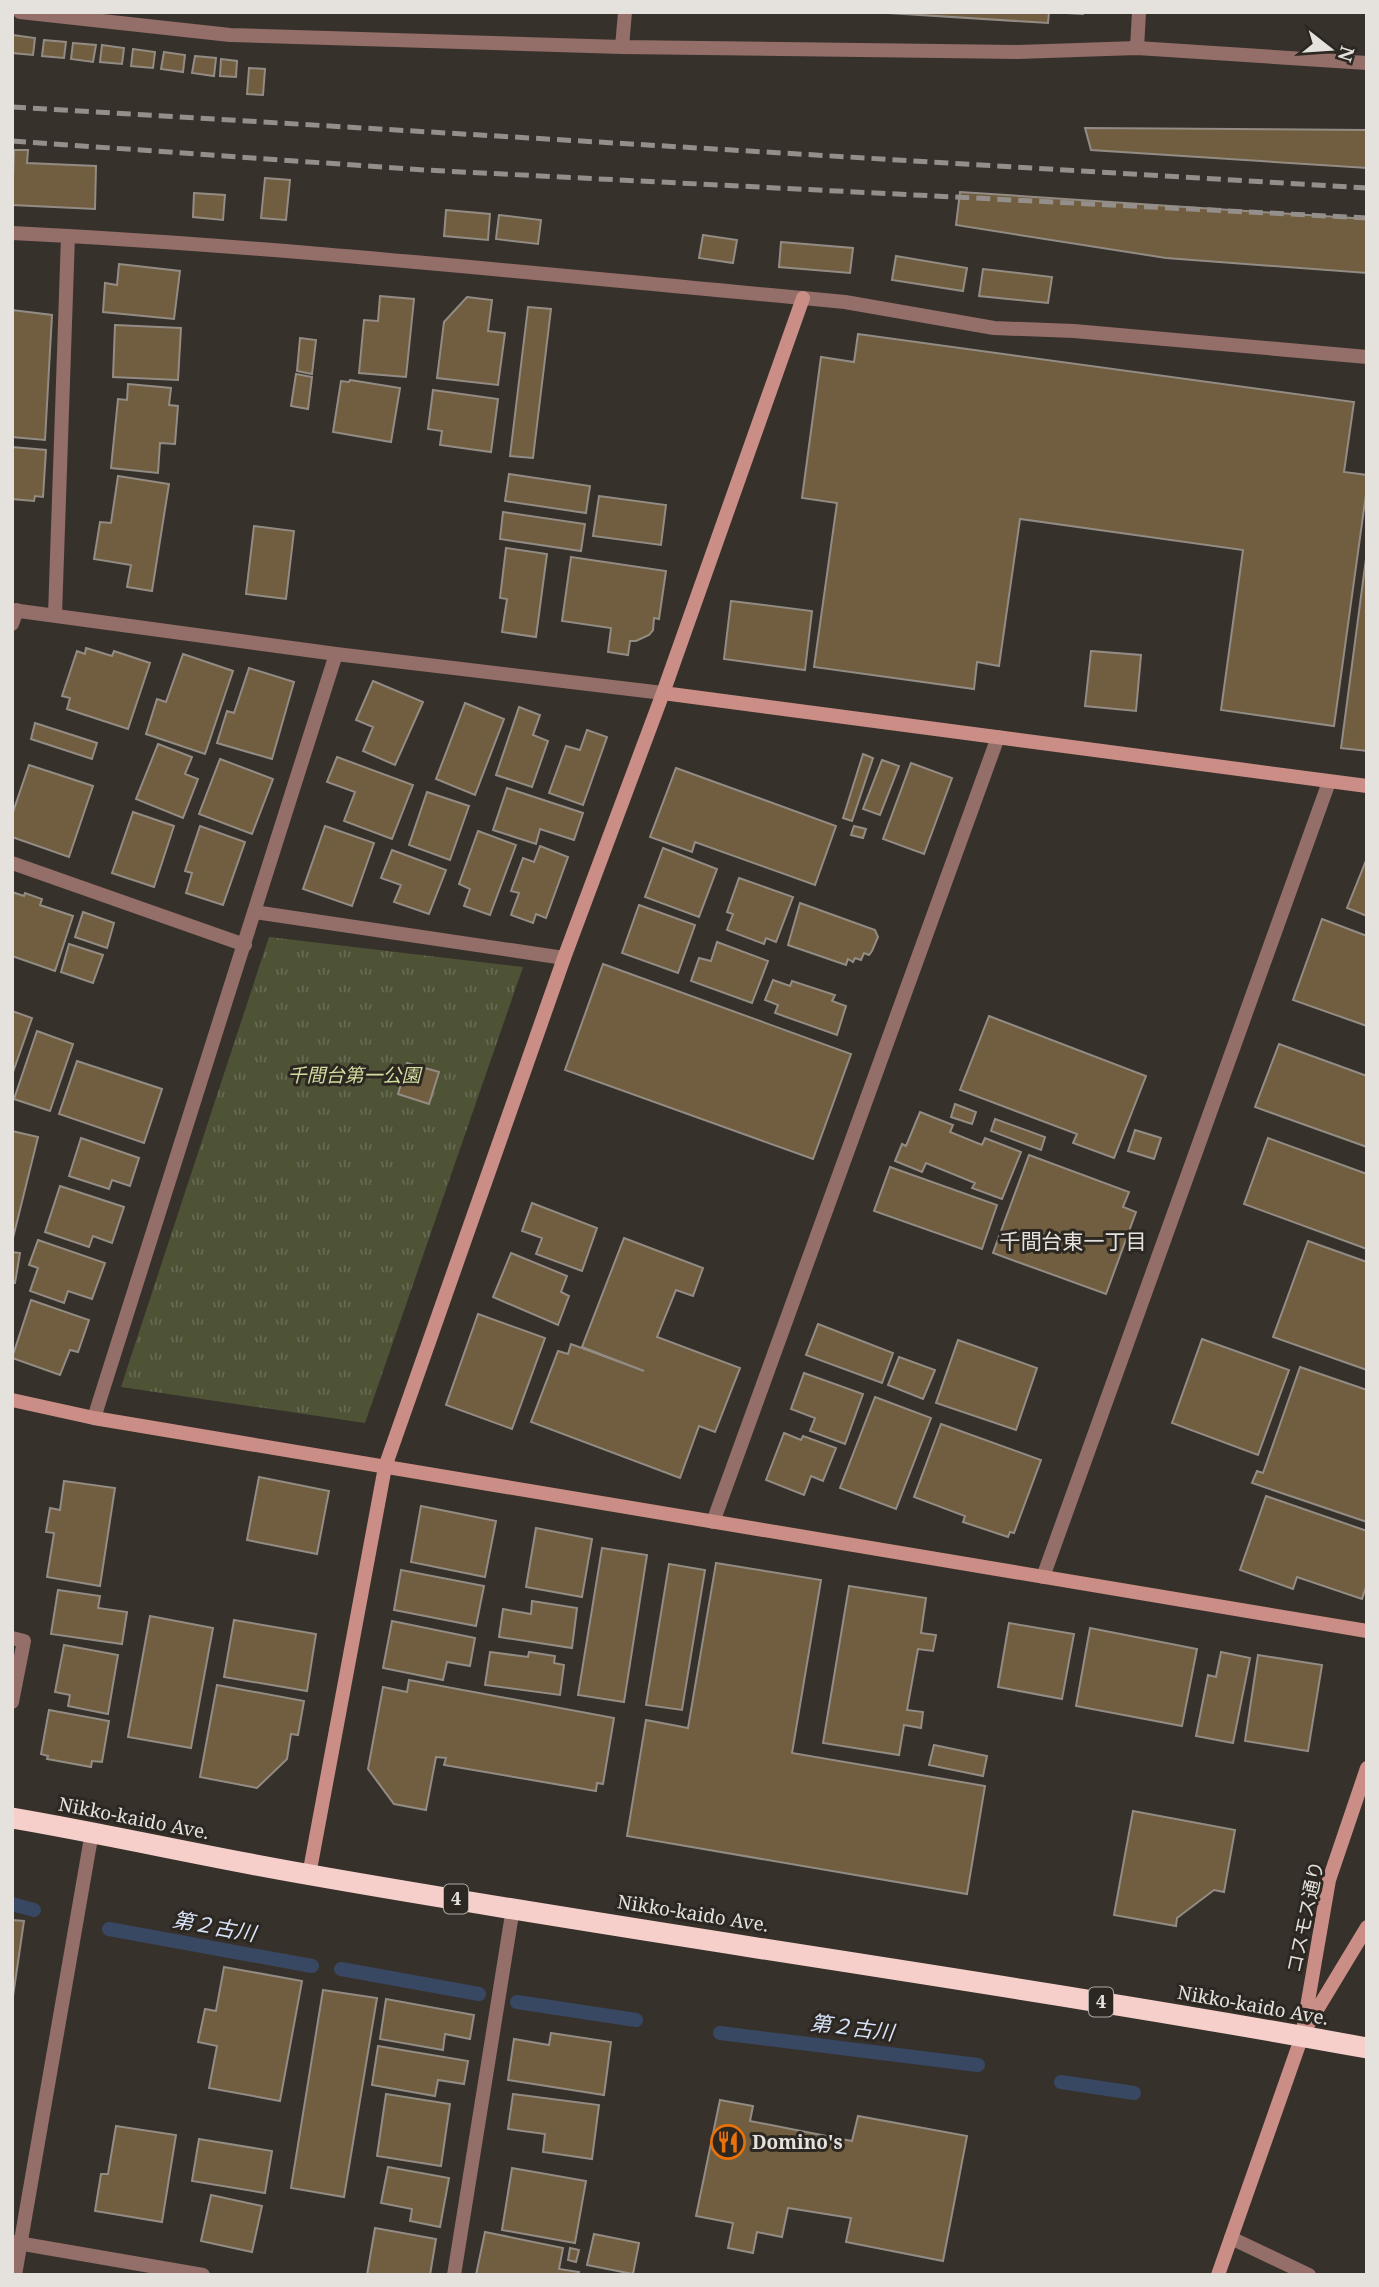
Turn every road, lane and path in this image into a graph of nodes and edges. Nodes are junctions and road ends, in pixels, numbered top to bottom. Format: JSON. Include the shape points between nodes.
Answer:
{"nodes":[{"id":1,"x":20,"y":12,"type":"edge"},
{"id":2,"x":625,"y":12,"type":"edge"},
{"id":3,"x":1139,"y":12,"type":"edge"},
{"id":4,"x":622,"y":47,"type":"junction"},
{"id":5,"x":1137,"y":48,"type":"junction"},
{"id":6,"x":1367,"y":63,"type":"edge"},
{"id":7,"x":12,"y":233,"type":"edge"},
{"id":8,"x":68,"y":236,"type":"junction"},
{"id":9,"x":803,"y":298,"type":"junction"},
{"id":10,"x":1367,"y":357,"type":"edge"},
{"id":11,"x":14,"y":615,"type":"edge"},
{"id":12,"x":55,"y":615,"type":"junction"},
{"id":13,"x":336,"y":654,"type":"junction"},
{"id":14,"x":663,"y":693,"type":"junction"},
{"id":15,"x":998,"y":737,"type":"junction"},
{"id":16,"x":1329,"y":782,"type":"junction"},
{"id":17,"x":1367,"y":786,"type":"edge"},
{"id":18,"x":12,"y":863,"type":"edge"},
{"id":19,"x":254,"y":912,"type":"junction"},
{"id":20,"x":245,"y":945,"type":"junction"},
{"id":21,"x":564,"y":958,"type":"junction"},
{"id":22,"x":12,"y":1400,"type":"edge"},
{"id":23,"x":93,"y":1418,"type":"junction"},
{"id":24,"x":385,"y":1467,"type":"junction"},
{"id":25,"x":713,"y":1522,"type":"junction"},
{"id":26,"x":1043,"y":1577,"type":"junction"},
{"id":27,"x":1367,"y":1631,"type":"edge"},
{"id":28,"x":12,"y":1638,"type":"edge"},
{"id":29,"x":12,"y":1702,"type":"edge"},
{"id":30,"x":1367,"y":1768,"type":"edge"},
{"id":31,"x":12,"y":1818,"type":"edge"},
{"id":32,"x":92,"y":1832,"type":"junction"},
{"id":33,"x":309,"y":1875,"type":"junction"},
{"id":34,"x":513,"y":1908,"type":"junction"},
{"id":35,"x":1367,"y":1927,"type":"edge"},
{"id":36,"x":1301,"y":2036,"type":"junction"},
{"id":37,"x":1367,"y":2048,"type":"edge"},
{"id":38,"x":1231,"y":2238,"type":"junction"},
{"id":39,"x":16,"y":2242,"type":"edge"},
{"id":40,"x":15,"y":2275,"type":"edge"},
{"id":41,"x":202,"y":2275,"type":"edge"},
{"id":42,"x":454,"y":2275,"type":"edge"},
{"id":43,"x":1218,"y":2275,"type":"edge"},
{"id":44,"x":1309,"y":2275,"type":"edge"}],
"edges":[{"from":1,"to":4,"type":"street","via":[[230,35]]},
{"from":2,"to":4,"type":"street"},
{"from":3,"to":5,"type":"street"},
{"from":4,"to":5,"type":"street","via":[[1018,52]]},
{"from":5,"to":6,"type":"street"},
{"from":7,"to":8,"type":"street"},
{"from":8,"to":9,"type":"street"},
{"from":8,"to":12,"type":"street"},
{"from":9,"to":10,"type":"street","via":[[994,328]]},
{"from":9,"to":14,"type":"street"},
{"from":11,"to":12,"type":"street"},
{"from":12,"to":13,"type":"street"},
{"from":13,"to":14,"type":"street"},
{"from":13,"to":19,"type":"street"},
{"from":14,"to":15,"type":"street"},
{"from":14,"to":21,"type":"street"},
{"from":15,"to":16,"type":"street"},
{"from":15,"to":25,"type":"street"},
{"from":16,"to":17,"type":"street"},
{"from":16,"to":26,"type":"street"},
{"from":18,"to":20,"type":"street"},
{"from":19,"to":20,"type":"street"},
{"from":19,"to":21,"type":"street"},
{"from":20,"to":23,"type":"street"},
{"from":21,"to":24,"type":"street"},
{"from":22,"to":23,"type":"street"},
{"from":23,"to":24,"type":"street"},
{"from":24,"to":25,"type":"street"},
{"from":24,"to":33,"type":"street"},
{"from":25,"to":26,"type":"street"},
{"from":26,"to":27,"type":"street"},
{"from":28,"to":29,"type":"street","via":[[24,1641]]},
{"from":30,"to":36,"type":"street","name":"コスモス通り","via":[[1329,1880]]},
{"from":31,"to":32,"type":"highway","name":"Nikko-kaido Ave.","number":"4"},
{"from":32,"to":33,"type":"highway","name":"Nikko-kaido Ave.","number":"4"},
{"from":32,"to":39,"type":"street"},
{"from":33,"to":34,"type":"highway","name":"Nikko-kaido Ave.","number":"4"},
{"from":34,"to":36,"type":"highway","name":"Nikko-kaido Ave.","number":"4"},
{"from":34,"to":42,"type":"street"},
{"from":35,"to":36,"type":"street","name":"コスモス通り"},
{"from":36,"to":37,"type":"highway","name":"Nikko-kaido Ave.","number":"4"},
{"from":36,"to":38,"type":"street","name":"コスモス通り"},
{"from":38,"to":43,"type":"street","name":"コスモス通り"},
{"from":38,"to":44,"type":"street"},
{"from":39,"to":40,"type":"street"},
{"from":39,"to":41,"type":"street"}]}
